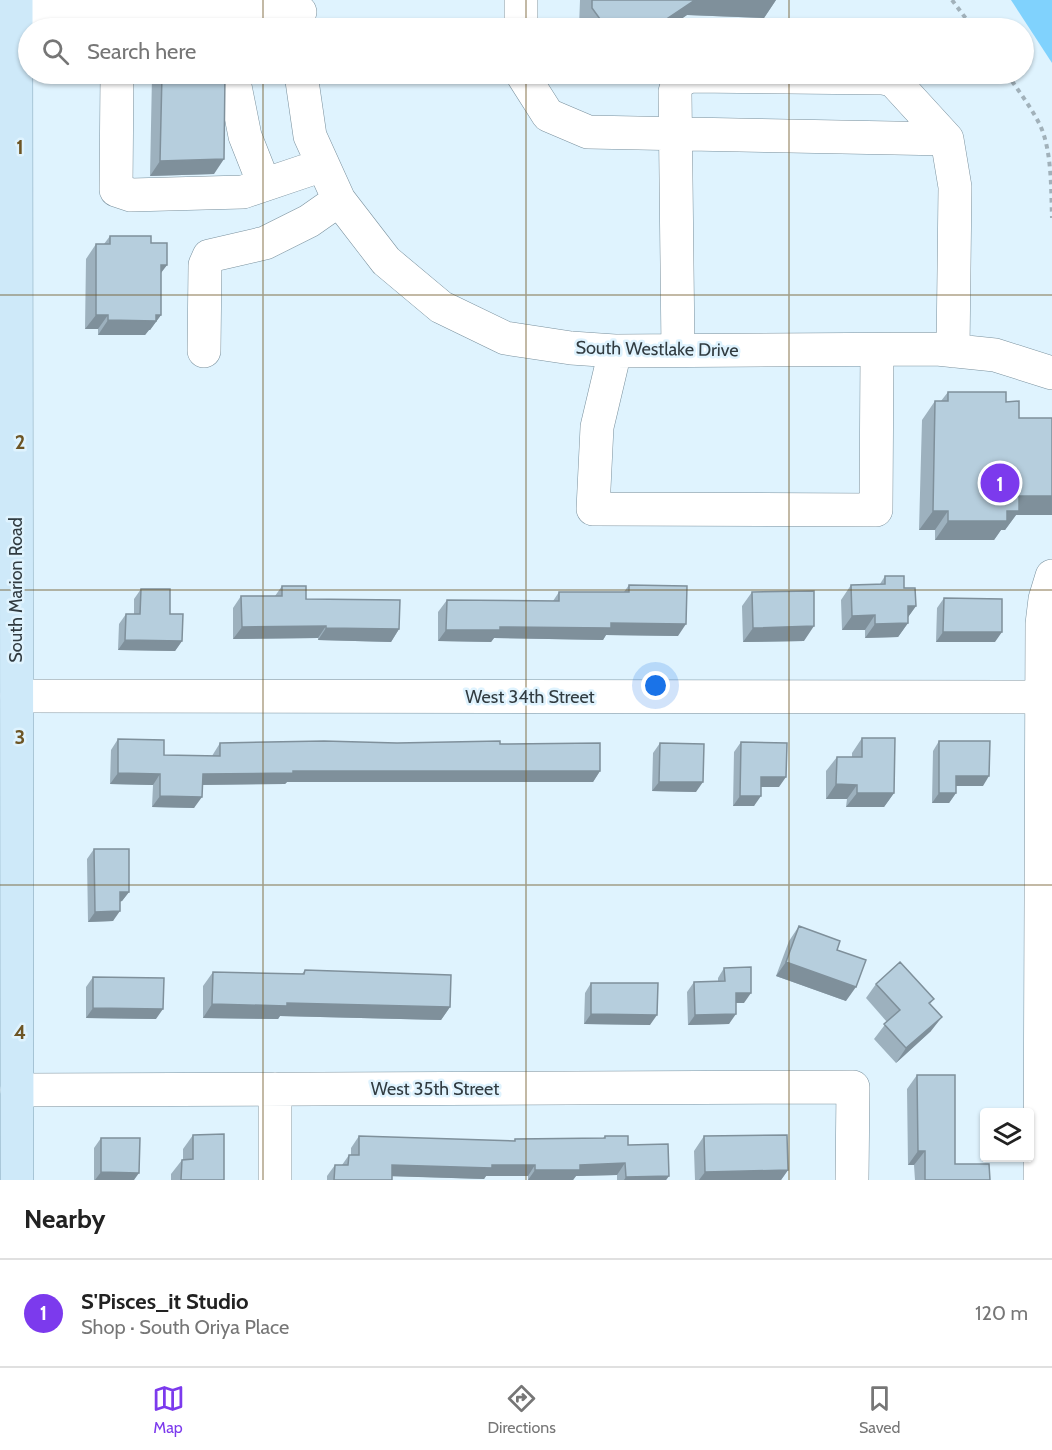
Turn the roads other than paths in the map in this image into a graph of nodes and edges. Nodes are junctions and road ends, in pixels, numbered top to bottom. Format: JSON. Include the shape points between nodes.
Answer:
{"nodes":[{"id":1,"x":521,"y":0,"type":"edge"},
{"id":2,"x":10,"y":8,"type":"edge"},
{"id":3,"x":300,"y":14,"type":"edge"},
{"id":4,"x":521,"y":18,"type":"edge"},
{"id":5,"x":117,"y":84,"type":"edge"},
{"id":6,"x":234,"y":84,"type":"edge"},
{"id":7,"x":302,"y":84,"type":"edge"},
{"id":8,"x":528,"y":84,"type":"edge"},
{"id":9,"x":677,"y":84,"type":"edge"},
{"id":10,"x":897,"y":84,"type":"edge"},
{"id":11,"x":676,"y":135,"type":"junction"},
{"id":12,"x":947,"y":139,"type":"junction"},
{"id":13,"x":323,"y":165,"type":"junction"},
{"id":14,"x":264,"y":184,"type":"junction"},
{"id":15,"x":339,"y":200,"type":"junction"},
{"id":16,"x":678,"y":350,"type":"junction"},
{"id":17,"x":877,"y":350,"type":"junction"},
{"id":18,"x":204,"y":351,"type":"dead end"},
{"id":19,"x":615,"y":351,"type":"junction"},
{"id":20,"x":953,"y":351,"type":"junction"},
{"id":21,"x":1052,"y":373,"type":"edge"},
{"id":22,"x":8,"y":431,"type":"edge"},
{"id":23,"x":1052,"y":576,"type":"edge"},
{"id":24,"x":17,"y":696,"type":"junction"},
{"id":25,"x":1042,"y":697,"type":"junction"},
{"id":26,"x":8,"y":853,"type":"edge"},
{"id":27,"x":275,"y":1089,"type":"junction"},
{"id":28,"x":17,"y":1090,"type":"junction"},
{"id":29,"x":17,"y":1180,"type":"edge"},
{"id":30,"x":275,"y":1180,"type":"edge"},
{"id":31,"x":852,"y":1180,"type":"edge"},
{"id":32,"x":1040,"y":1180,"type":"edge"}],
"edges":[{"from":1,"to":4,"type":"street"},
{"from":2,"to":3,"type":"street"},
{"from":2,"to":22,"type":"main road","name":"South Marion Road"},
{"from":5,"to":14,"type":"street","via":[[116,190],[131,195],[243,192]]},
{"from":6,"to":14,"type":"street","via":[[245,136]]},
{"from":7,"to":13,"type":"street","name":"South Westlake Drive","via":[[310,136]]},
{"from":8,"to":11,"type":"street","via":[[548,116],[588,132]]},
{"from":9,"to":11,"type":"street"},
{"from":10,"to":12,"type":"street"},
{"from":11,"to":12,"type":"street"},
{"from":11,"to":16,"type":"street"},
{"from":12,"to":20,"type":"street","via":[[955,187]]},
{"from":13,"to":14,"type":"street"},
{"from":13,"to":15,"type":"street","name":"South Westlake Drive"},
{"from":15,"to":18,"type":"street","via":[[309,221],[265,243],[209,256],[205,265]]},
{"from":15,"to":19,"type":"street","name":"South Westlake Drive","via":[[386,261],[441,307],[505,338]]},
{"from":16,"to":17,"type":"street","name":"South Westlake Drive"},
{"from":16,"to":19,"type":"street","name":"South Westlake Drive"},
{"from":17,"to":19,"type":"street","via":[[876,510],[594,509],[597,427]]},
{"from":17,"to":20,"type":"street","name":"South Westlake Drive"},
{"from":20,"to":21,"type":"street","name":"South Westlake Drive","via":[[995,355]]},
{"from":22,"to":24,"type":"main road","name":"South Marion Road"},
{"from":23,"to":25,"type":"street","via":[[1042,624]]},
{"from":24,"to":25,"type":"street","name":"West 34th Street"},
{"from":24,"to":26,"type":"main road","name":"South Marion Road"},
{"from":25,"to":32,"type":"street"},
{"from":26,"to":28,"type":"main road","name":"South Marion Road"},
{"from":27,"to":28,"type":"street","name":"West 35th Street"},
{"from":27,"to":30,"type":"street"},
{"from":27,"to":31,"type":"street","name":"West 35th Street","via":[[853,1087]]},
{"from":28,"to":29,"type":"main road","name":"South Marion Road"}]}
